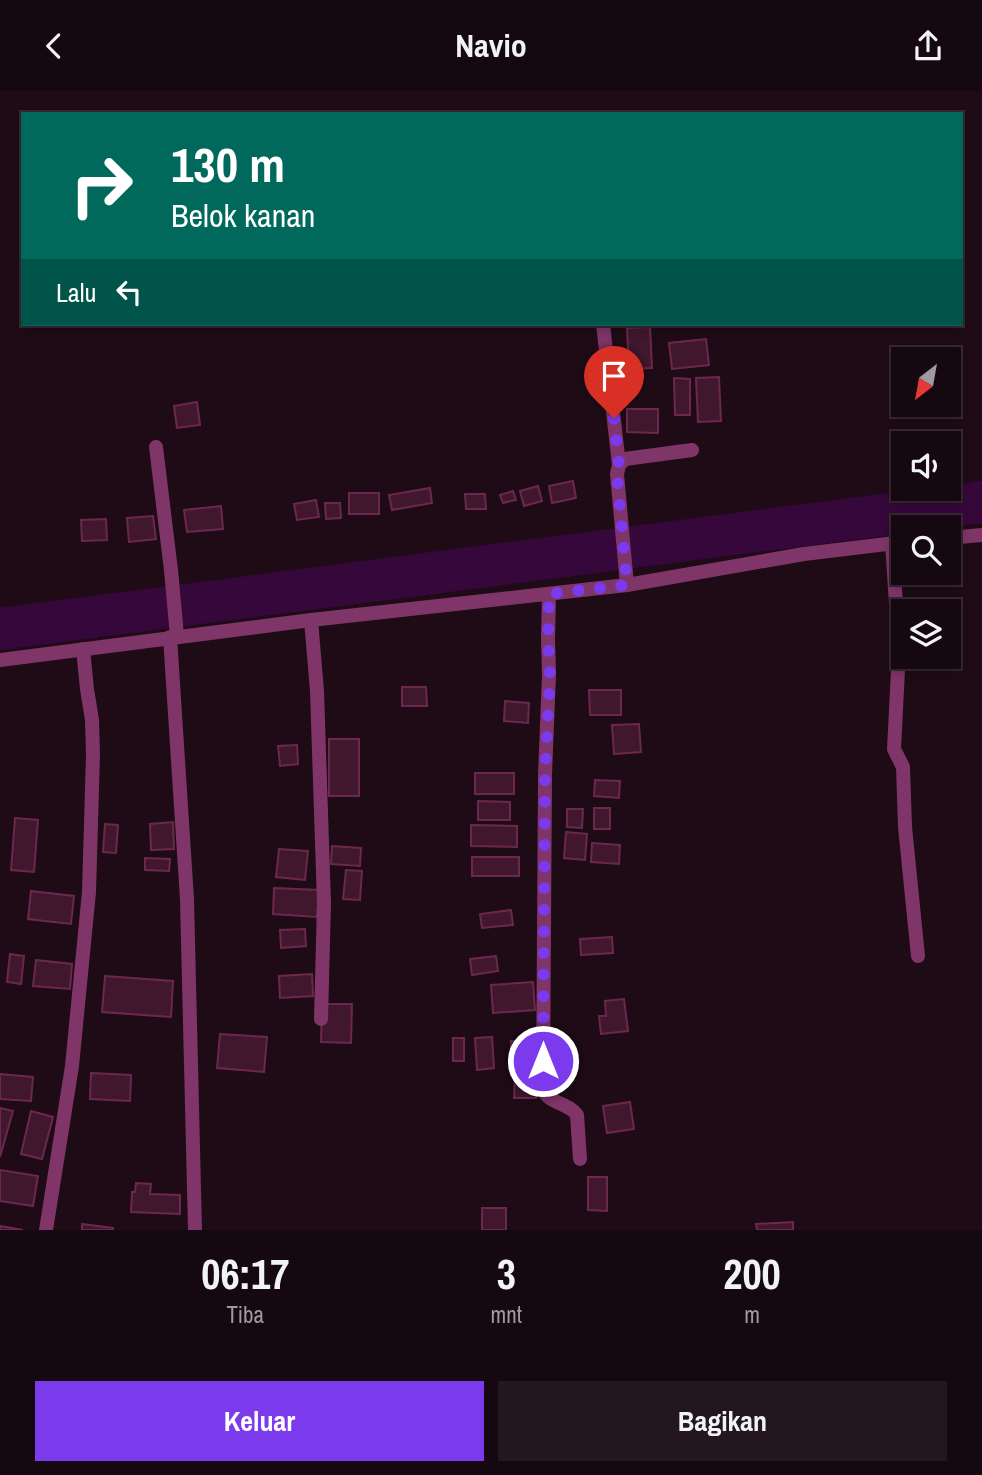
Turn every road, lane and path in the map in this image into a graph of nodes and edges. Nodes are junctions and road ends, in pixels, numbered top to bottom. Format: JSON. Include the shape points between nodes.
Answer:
{"nodes":[{"id":1,"x":603,"y":326,"type":"edge"},
{"id":2,"x":156,"y":447,"type":"dead end"},
{"id":3,"x":692,"y":450,"type":"dead end"},
{"id":4,"x":619,"y":465,"type":"junction"},
{"id":5,"x":982,"y":535,"type":"edge"},
{"id":6,"x":961,"y":537,"type":"edge"},
{"id":7,"x":891,"y":543,"type":"edge"},
{"id":8,"x":627,"y":585,"type":"junction"},
{"id":9,"x":898,"y":585,"type":"edge"},
{"id":10,"x":549,"y":594,"type":"junction"},
{"id":11,"x":311,"y":620,"type":"junction"},
{"id":12,"x":175,"y":634,"type":"junction"},
{"id":13,"x":83,"y":649,"type":"junction"},
{"id":14,"x":0,"y":660,"type":"edge"},
{"id":15,"x":918,"y":957,"type":"dead end"},
{"id":16,"x":321,"y":1019,"type":"dead end"},
{"id":17,"x":580,"y":1159,"type":"dead end"},
{"id":18,"x":46,"y":1230,"type":"edge"},
{"id":19,"x":195,"y":1230,"type":"edge"}],
"edges":[{"from":1,"to":4,"type":"street"},
{"from":2,"to":12,"type":"street"},
{"from":3,"to":4,"type":"street","via":[[625,459]]},
{"from":4,"to":8,"type":"street"},
{"from":5,"to":6,"type":"street"},
{"from":7,"to":8,"type":"street"},
{"from":8,"to":10,"type":"street"},
{"from":9,"to":15,"type":"street","via":[[894,749],[903,767]]},
{"from":10,"to":11,"type":"street"},
{"from":10,"to":17,"type":"street","via":[[543,1089],[550,1099],[577,1115]]},
{"from":11,"to":12,"type":"street"},
{"from":11,"to":16,"type":"street","via":[[324,902]]},
{"from":12,"to":13,"type":"street"},
{"from":12,"to":19,"type":"street"},
{"from":13,"to":14,"type":"street"},
{"from":13,"to":18,"type":"street","via":[[93,755],[89,892],[72,1066]]}]}
